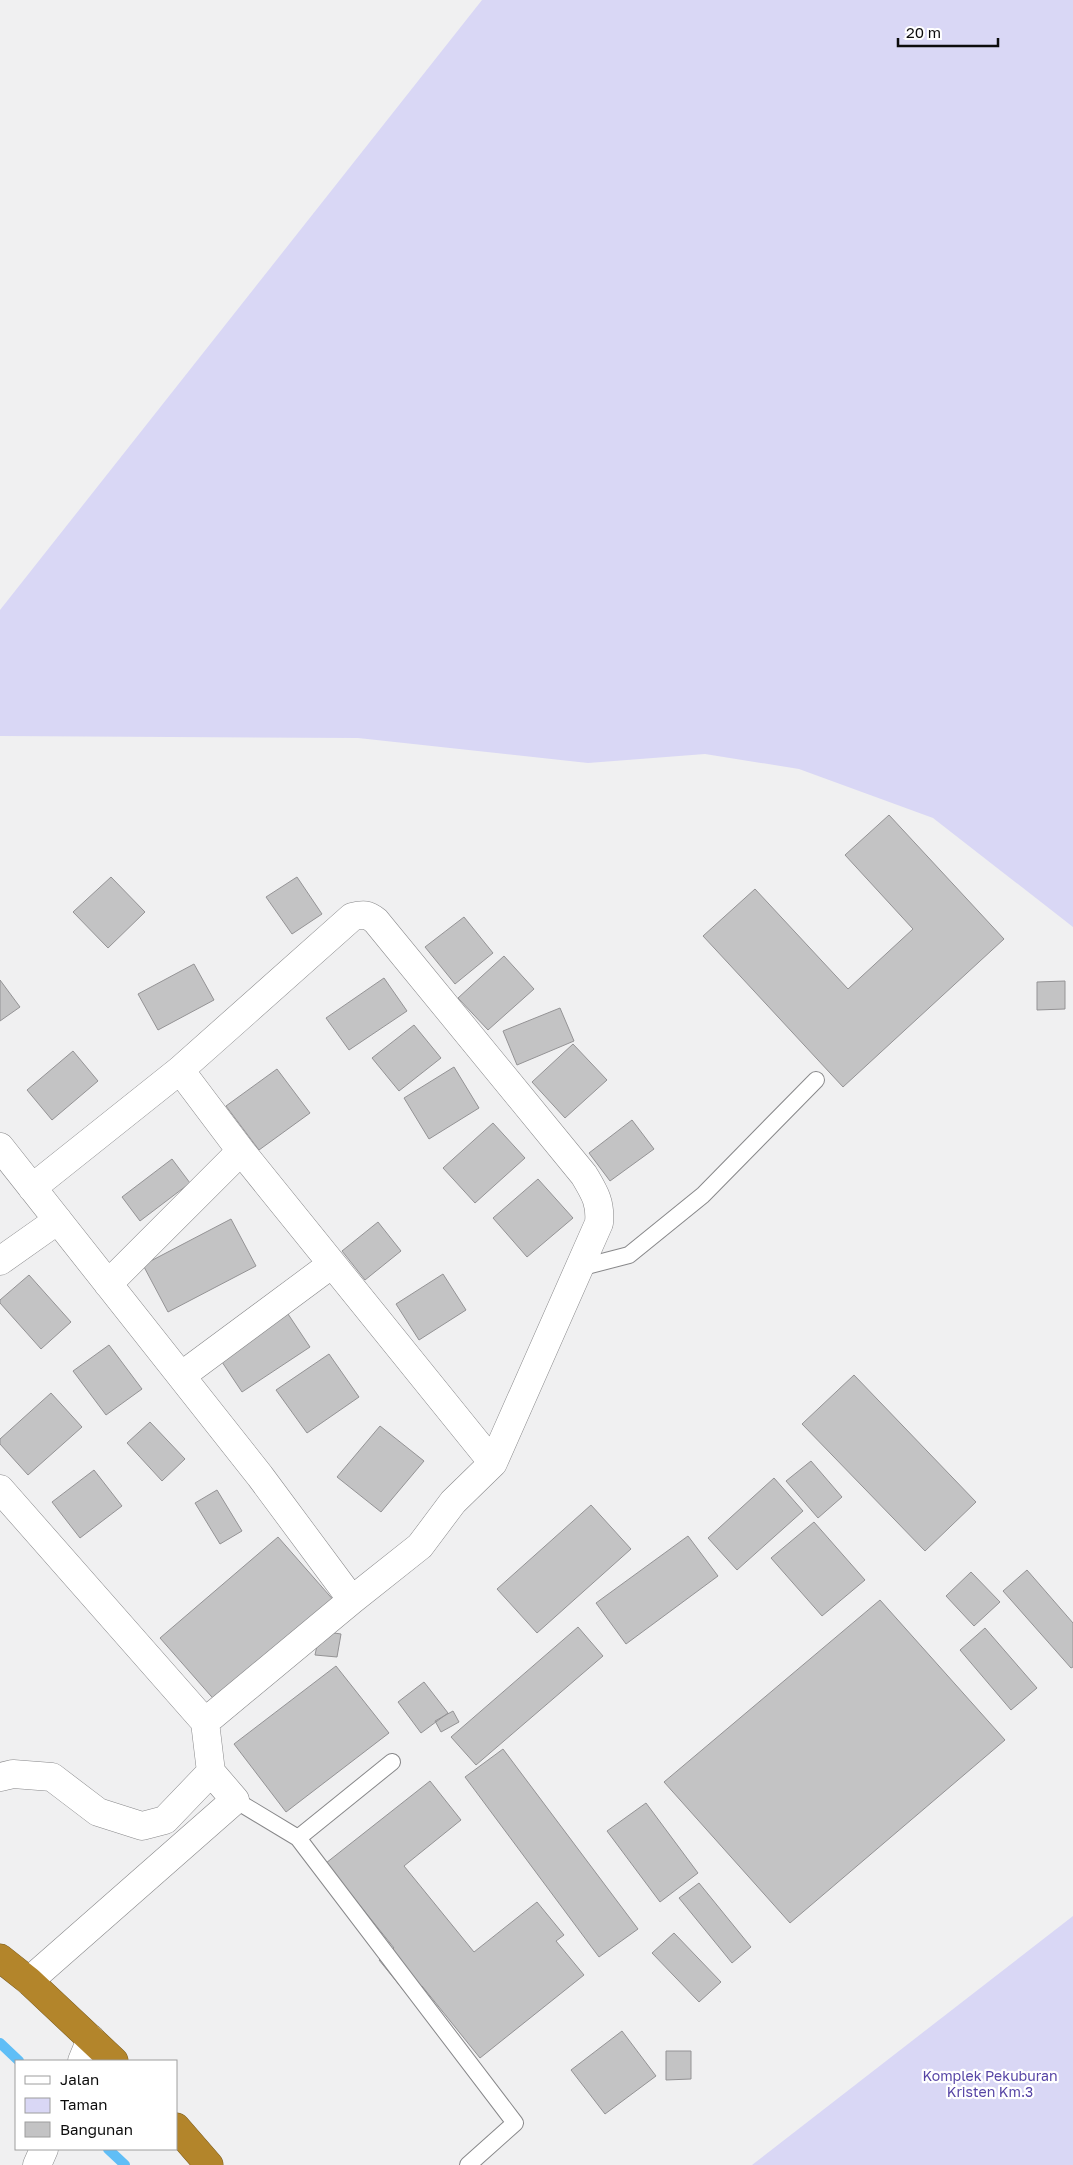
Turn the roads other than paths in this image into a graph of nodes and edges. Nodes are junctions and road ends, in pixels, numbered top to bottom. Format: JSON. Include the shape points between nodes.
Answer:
{"nodes":[{"id":1,"x":180,"y":1070,"type":"junction"},
{"id":2,"x":816,"y":1080,"type":"dead end"},
{"id":3,"x":0,"y":1147,"type":"edge"},
{"id":4,"x":241,"y":1151,"type":"junction"},
{"id":5,"x":32,"y":1188,"type":"junction"},
{"id":6,"x":58,"y":1220,"type":"junction"},
{"id":7,"x":0,"y":1261,"type":"edge"},
{"id":8,"x":332,"y":1264,"type":"junction"},
{"id":9,"x":579,"y":1268,"type":"junction"},
{"id":10,"x":108,"y":1284,"type":"junction"},
{"id":11,"x":181,"y":1376,"type":"junction"},
{"id":12,"x":493,"y":1463,"type":"junction"},
{"id":13,"x":0,"y":1490,"type":"edge"},
{"id":14,"x":352,"y":1600,"type":"junction"},
{"id":15,"x":206,"y":1722,"type":"junction"},
{"id":16,"x":392,"y":1762,"type":"dead end"},
{"id":17,"x":211,"y":1772,"type":"junction"},
{"id":18,"x":0,"y":1776,"type":"edge"},
{"id":19,"x":235,"y":1800,"type":"junction"},
{"id":20,"x":298,"y":1838,"type":"junction"},
{"id":21,"x":0,"y":1958,"type":"edge"},
{"id":22,"x":29,"y":1981,"type":"junction"},
{"id":23,"x":86,"y":2050,"type":"edge"},
{"id":24,"x":111,"y":2060,"type":"edge"},
{"id":25,"x":178,"y":2129,"type":"edge"},
{"id":26,"x":44,"y":2150,"type":"edge"},
{"id":27,"x":37,"y":2165,"type":"edge"},
{"id":28,"x":209,"y":2165,"type":"edge"},
{"id":29,"x":468,"y":2165,"type":"edge"}],
"edges":[{"from":1,"to":4,"type":"street"},
{"from":1,"to":5,"type":"street"},
{"from":1,"to":9,"type":"street","via":[[352,917],[370,916],[593,1189],[600,1210],[599,1223]]},
{"from":2,"to":9,"type":"lane","via":[[703,1195],[629,1255]]},
{"from":3,"to":5,"type":"street"},
{"from":4,"to":8,"type":"street"},
{"from":4,"to":10,"type":"street"},
{"from":5,"to":6,"type":"street"},
{"from":6,"to":7,"type":"street"},
{"from":6,"to":10,"type":"street"},
{"from":8,"to":11,"type":"street"},
{"from":8,"to":12,"type":"street"},
{"from":9,"to":12,"type":"street"},
{"from":10,"to":11,"type":"street"},
{"from":11,"to":14,"type":"street"},
{"from":12,"to":14,"type":"street","via":[[453,1502],[420,1546]]},
{"from":13,"to":15,"type":"street"},
{"from":14,"to":15,"type":"street"},
{"from":15,"to":17,"type":"street"},
{"from":16,"to":20,"type":"lane"},
{"from":17,"to":18,"type":"street","via":[[165,1820],[142,1826],[98,1812],[52,1777]]},
{"from":17,"to":19,"type":"street"},
{"from":19,"to":20,"type":"lane"},
{"from":19,"to":22,"type":"street"},
{"from":20,"to":29,"type":"lane","via":[[515,2123]]},
{"from":21,"to":22,"type":"highway"},
{"from":22,"to":23,"type":"highway"},
{"from":23,"to":24,"type":"highway"},
{"from":25,"to":28,"type":"highway"},
{"from":26,"to":27,"type":"street"}]}
